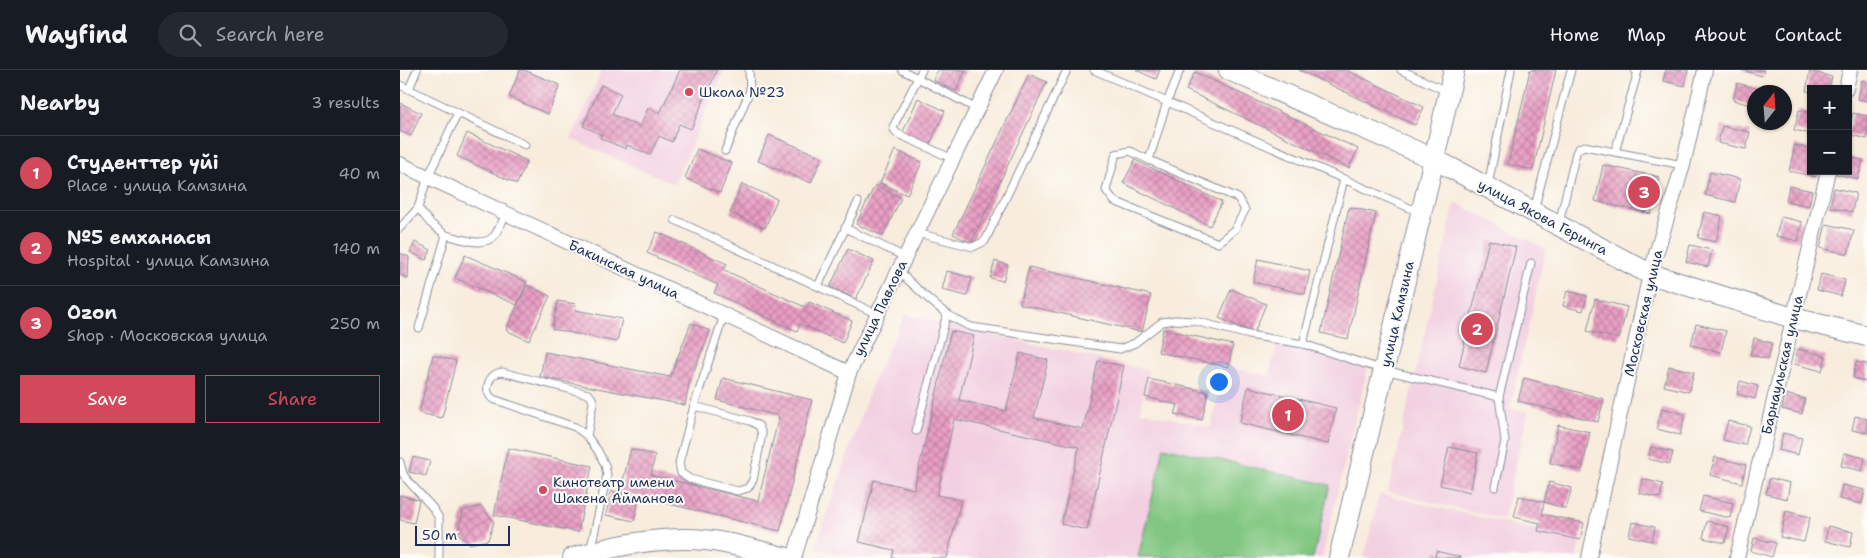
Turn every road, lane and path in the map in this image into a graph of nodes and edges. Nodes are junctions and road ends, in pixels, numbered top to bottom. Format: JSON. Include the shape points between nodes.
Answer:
{"nodes":[{"id":1,"x":417,"y":70,"type":"edge"},
{"id":2,"x":749,"y":70,"type":"edge"},
{"id":3,"x":902,"y":70,"type":"edge"},
{"id":4,"x":922,"y":70,"type":"edge"},
{"id":5,"x":996,"y":70,"type":"edge"},
{"id":6,"x":1067,"y":70,"type":"edge"},
{"id":7,"x":1094,"y":70,"type":"edge"},
{"id":8,"x":1180,"y":70,"type":"edge"},
{"id":9,"x":1401,"y":70,"type":"edge"},
{"id":10,"x":1454,"y":70,"type":"edge"},
{"id":11,"x":1511,"y":70,"type":"edge"},
{"id":12,"x":1571,"y":70,"type":"edge"},
{"id":13,"x":1637,"y":70,"type":"edge"},
{"id":14,"x":1705,"y":70,"type":"edge"},
{"id":15,"x":1850,"y":70,"type":"edge"},
{"id":16,"x":1235,"y":71,"type":"edge"},
{"id":17,"x":918,"y":79,"type":"junction"},
{"id":18,"x":400,"y":85,"type":"edge"},
{"id":19,"x":1847,"y":85,"type":"edge"},
{"id":20,"x":409,"y":89,"type":"junction"},
{"id":21,"x":1449,"y":92,"type":"junction"},
{"id":22,"x":1167,"y":102,"type":"junction"},
{"id":23,"x":977,"y":109,"type":"junction"},
{"id":24,"x":458,"y":113,"type":"junction"},
{"id":25,"x":525,"y":145,"type":"dead end"},
{"id":26,"x":725,"y":151,"type":"dead end"},
{"id":27,"x":1615,"y":152,"type":"junction"},
{"id":28,"x":953,"y":159,"type":"junction"},
{"id":29,"x":1434,"y":159,"type":"junction"},
{"id":30,"x":1149,"y":160,"type":"junction"},
{"id":31,"x":400,"y":164,"type":"edge"},
{"id":32,"x":1682,"y":165,"type":"junction"},
{"id":33,"x":1827,"y":175,"type":"edge"},
{"id":34,"x":428,"y":177,"type":"junction"},
{"id":35,"x":1344,"y":179,"type":"junction"},
{"id":36,"x":1487,"y":187,"type":"junction"},
{"id":37,"x":858,"y":202,"type":"dead end"},
{"id":38,"x":418,"y":208,"type":"junction"},
{"id":39,"x":1534,"y":212,"type":"junction"},
{"id":40,"x":1421,"y":213,"type":"junction"},
{"id":41,"x":506,"y":214,"type":"junction"},
{"id":42,"x":675,"y":220,"type":"dead end"},
{"id":43,"x":1559,"y":225,"type":"junction"},
{"id":44,"x":400,"y":228,"type":"edge"},
{"id":45,"x":846,"y":228,"type":"junction"},
{"id":46,"x":917,"y":233,"type":"junction"},
{"id":47,"x":446,"y":235,"type":"junction"},
{"id":48,"x":905,"y":257,"type":"junction"},
{"id":49,"x":1531,"y":263,"type":"dead end"},
{"id":50,"x":898,"y":270,"type":"junction"},
{"id":51,"x":1650,"y":274,"type":"junction"},
{"id":52,"x":818,"y":286,"type":"junction"},
{"id":53,"x":877,"y":314,"type":"junction"},
{"id":54,"x":947,"y":314,"type":"junction"},
{"id":55,"x":724,"y":315,"type":"junction"},
{"id":56,"x":1793,"y":318,"type":"junction"},
{"id":57,"x":419,"y":328,"type":"dead end"},
{"id":58,"x":1867,"y":336,"type":"edge"},
{"id":59,"x":1303,"y":344,"type":"junction"},
{"id":60,"x":1384,"y":370,"type":"junction"},
{"id":61,"x":848,"y":373,"type":"junction"},
{"id":62,"x":1499,"y":397,"type":"junction"},
{"id":63,"x":694,"y":406,"type":"junction"},
{"id":64,"x":916,"y":432,"type":"dead end"},
{"id":65,"x":587,"y":436,"type":"junction"},
{"id":66,"x":400,"y":462,"type":"edge"},
{"id":67,"x":1495,"y":487,"type":"dead end"},
{"id":68,"x":581,"y":556,"type":"edge"},
{"id":69,"x":439,"y":558,"type":"edge"},
{"id":70,"x":787,"y":558,"type":"edge"},
{"id":71,"x":794,"y":558,"type":"edge"},
{"id":72,"x":1339,"y":558,"type":"edge"},
{"id":73,"x":1589,"y":558,"type":"edge"},
{"id":74,"x":1737,"y":558,"type":"edge"}],
"edges":[{"from":1,"to":20,"type":"lane"},
{"from":2,"to":26,"type":"lane","via":[[750,90]]},
{"from":3,"to":17,"type":"lane"},
{"from":4,"to":17,"type":"lane"},
{"from":5,"to":23,"type":"street","name":"улица Павлова"},
{"from":6,"to":46,"type":"lane","via":[[985,241],[973,247]]},
{"from":7,"to":22,"type":"lane"},
{"from":8,"to":22,"type":"lane"},
{"from":9,"to":21,"type":"lane"},
{"from":10,"to":21,"type":"street","name":"улица Камзина"},
{"from":11,"to":36,"type":"lane"},
{"from":12,"to":39,"type":"lane"},
{"from":13,"to":27,"type":"lane"},
{"from":14,"to":32,"type":"street","name":"Московская улица"},
{"from":15,"to":19,"type":"street"},
{"from":16,"to":29,"type":"street","name":"улица Якова Геринга"},
{"from":17,"to":23,"type":"lane"},
{"from":17,"to":28,"type":"lane","via":[[893,127],[896,133]]},
{"from":18,"to":20,"type":"lane"},
{"from":20,"to":24,"type":"lane"},
{"from":21,"to":29,"type":"street","name":"улица Камзина"},
{"from":22,"to":30,"type":"lane"},
{"from":22,"to":35,"type":"lane"},
{"from":23,"to":28,"type":"street","name":"улица Павлова"},
{"from":24,"to":25,"type":"lane"},
{"from":24,"to":34,"type":"lane"},
{"from":27,"to":32,"type":"lane"},
{"from":27,"to":43,"type":"lane","via":[[1584,146],[1578,148]]},
{"from":28,"to":46,"type":"street","name":"улица Павлова"},
{"from":29,"to":36,"type":"street","name":"улица Якова Геринга"},
{"from":29,"to":40,"type":"street","name":"улица Камзина"},
{"from":30,"to":30,"type":"lane","via":[[1130,151],[1116,154],[1106,190],[1114,201],[1218,243],[1234,230],[1245,210],[1238,198]]},
{"from":31,"to":34,"type":"street","name":"Бакинская улица"},
{"from":32,"to":51,"type":"street","name":"Московская улица"},
{"from":33,"to":56,"type":"street","name":"Барнаульская улица"},
{"from":34,"to":38,"type":"lane"},
{"from":34,"to":41,"type":"street","name":"Бакинская улица"},
{"from":35,"to":40,"type":"lane"},
{"from":35,"to":59,"type":"lane"},
{"from":36,"to":39,"type":"street","name":"улица Якова Геринга"},
{"from":37,"to":45,"type":"lane"},
{"from":38,"to":44,"type":"lane"},
{"from":38,"to":47,"type":"lane"},
{"from":39,"to":43,"type":"street","name":"улица Якова Геринга"},
{"from":40,"to":60,"type":"street","name":"улица Камзина"},
{"from":41,"to":47,"type":"lane","via":[[493,237],[485,241]]},
{"from":41,"to":55,"type":"street","name":"Бакинская улица"},
{"from":42,"to":52,"type":"lane"},
{"from":43,"to":51,"type":"street","name":"улица Якова Геринга"},
{"from":45,"to":48,"type":"lane"},
{"from":45,"to":52,"type":"lane"},
{"from":46,"to":48,"type":"street","name":"улица Павлова"},
{"from":47,"to":57,"type":"lane"},
{"from":48,"to":50,"type":"street","name":"улица Павлова"},
{"from":49,"to":62,"type":"lane"},
{"from":50,"to":53,"type":"street","name":"улица Павлова"},
{"from":50,"to":54,"type":"lane"},
{"from":51,"to":56,"type":"street","name":"улица Якова Геринга"},
{"from":51,"to":73,"type":"street","name":"Московская улица"},
{"from":52,"to":53,"type":"lane"},
{"from":53,"to":61,"type":"street","name":"улица Павлова"},
{"from":54,"to":59,"type":"lane","via":[[972,327],[1120,349],[1135,343],[1162,322],[1175,320],[1195,321]]},
{"from":54,"to":64,"type":"lane"},
{"from":55,"to":61,"type":"street","name":"Бакинская улица"},
{"from":55,"to":63,"type":"lane"},
{"from":56,"to":58,"type":"street","name":"улица Якова Геринга"},
{"from":56,"to":74,"type":"street","name":"Барнаульская улица"},
{"from":59,"to":60,"type":"lane"},
{"from":60,"to":62,"type":"lane"},
{"from":60,"to":72,"type":"street","name":"улица Камзина"},
{"from":61,"to":71,"type":"street","name":"улица Павлова"},
{"from":62,"to":67,"type":"lane","via":[[1505,441]]},
{"from":63,"to":63,"type":"lane","via":[[679,463],[682,473],[690,479],[738,491],[748,488],[753,480],[762,434],[759,426]]},
{"from":65,"to":65,"type":"lane","via":[[575,427],[488,396],[486,391],[491,376],[502,372],[588,394],[593,403]]},
{"from":65,"to":68,"type":"lane","via":[[598,451],[607,474]]},
{"from":66,"to":69,"type":"lane","via":[[403,474],[439,518]]},
{"from":68,"to":70,"type":"street","via":[[651,542],[687,539],[723,543]]}]}
